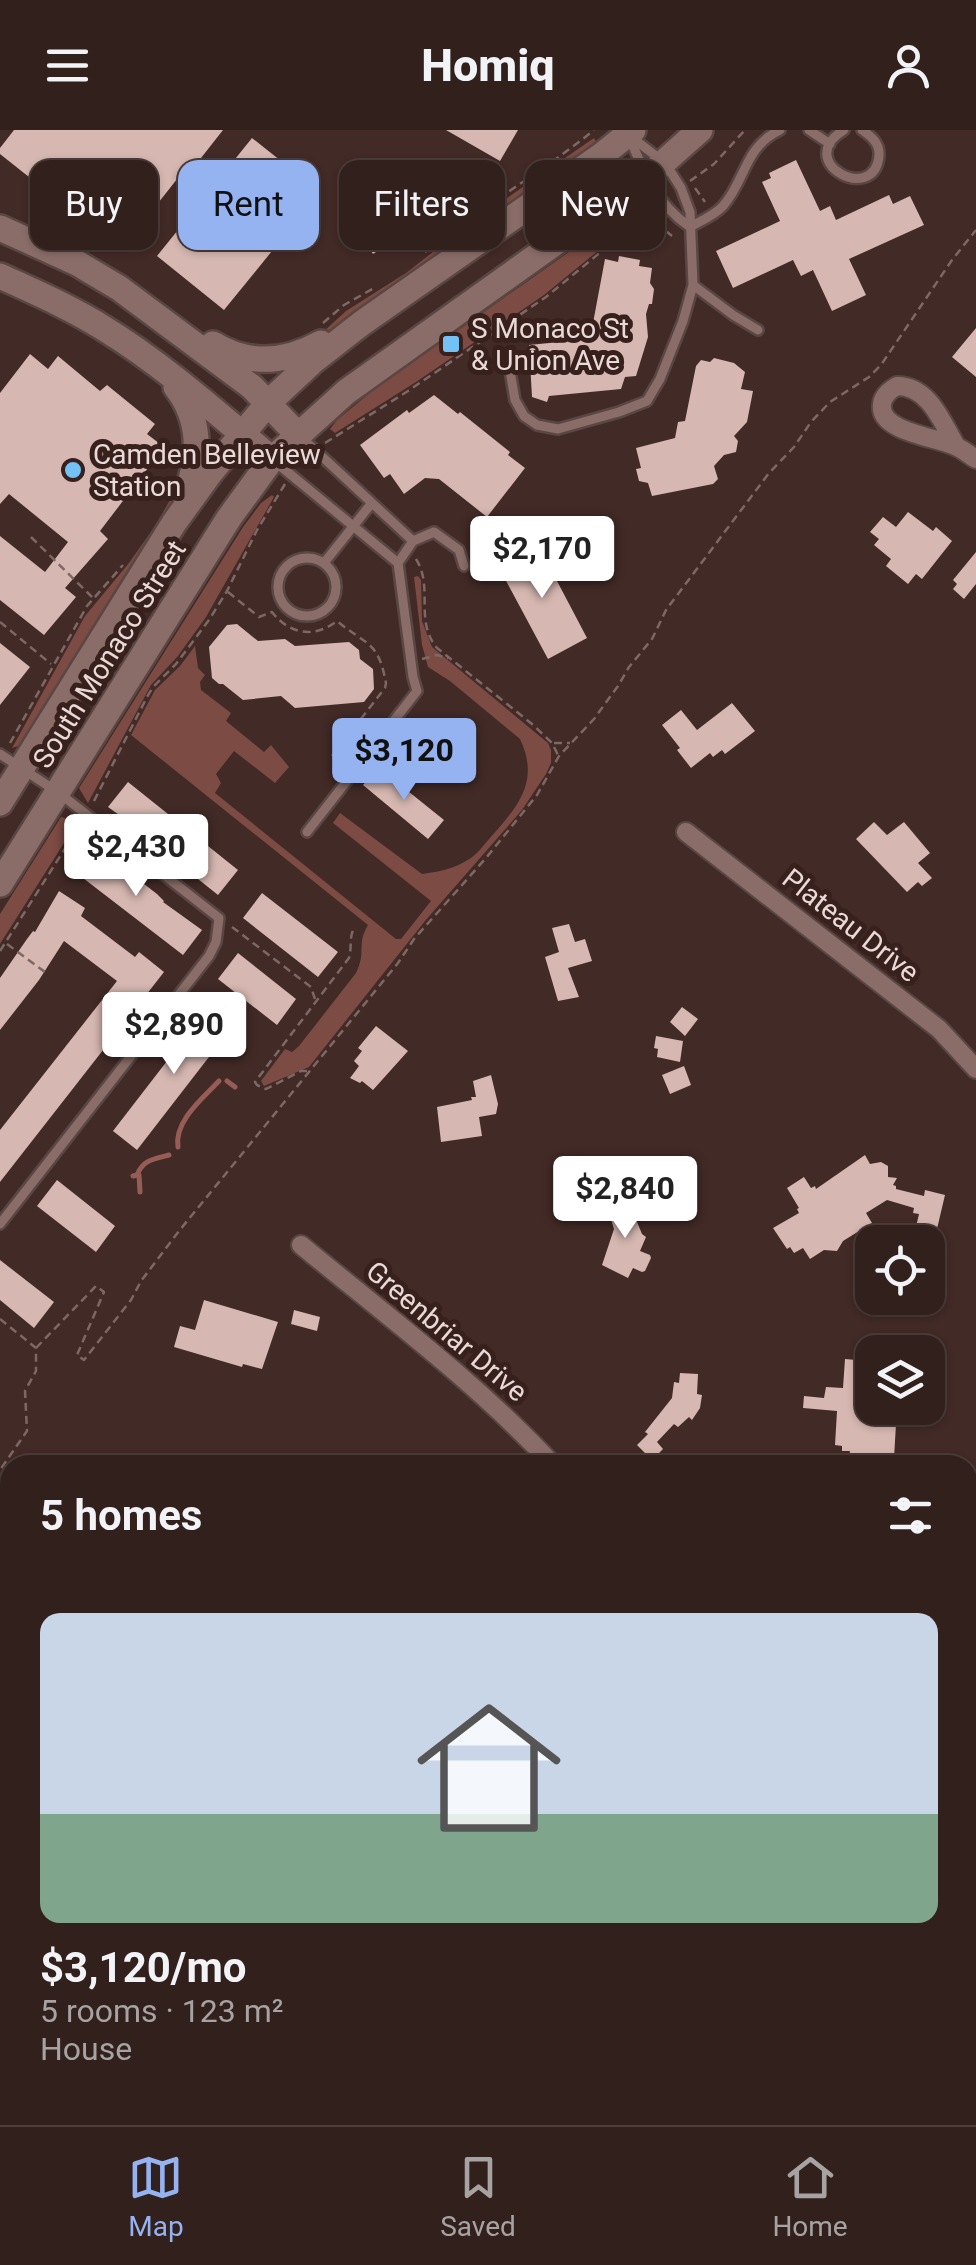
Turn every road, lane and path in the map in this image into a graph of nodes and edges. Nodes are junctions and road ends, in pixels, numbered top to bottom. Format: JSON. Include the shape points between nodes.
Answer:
{"nodes":[{"id":1,"x":700,"y":130,"type":"edge"},
{"id":2,"x":780,"y":130,"type":"edge"},
{"id":3,"x":809,"y":130,"type":"edge"},
{"id":4,"x":844,"y":130,"type":"edge"},
{"id":5,"x":862,"y":130,"type":"edge"},
{"id":6,"x":629,"y":131,"type":"edge"},
{"id":7,"x":830,"y":144,"type":"junction"},
{"id":8,"x":649,"y":160,"type":"edge"},
{"id":9,"x":649,"y":160,"type":"edge"},
{"id":10,"x":665,"y":162,"type":"edge"},
{"id":11,"x":665,"y":178,"type":"edge"},
{"id":12,"x":690,"y":182,"type":"dead end"},
{"id":13,"x":665,"y":192,"type":"edge"},
{"id":14,"x":709,"y":207,"type":"dead end"},
{"id":15,"x":0,"y":211,"type":"edge"},
{"id":16,"x":690,"y":227,"type":"junction"},
{"id":17,"x":0,"y":228,"type":"edge"},
{"id":18,"x":665,"y":230,"type":"edge"},
{"id":19,"x":976,"y":230,"type":"edge"},
{"id":20,"x":30,"y":234,"type":"edge"},
{"id":21,"x":672,"y":236,"type":"dead end"},
{"id":22,"x":30,"y":240,"type":"edge"},
{"id":23,"x":51,"y":250,"type":"edge"},
{"id":24,"x":544,"y":250,"type":"edge"},
{"id":25,"x":0,"y":276,"type":"edge"},
{"id":26,"x":693,"y":285,"type":"junction"},
{"id":27,"x":119,"y":288,"type":"junction"},
{"id":28,"x":378,"y":312,"type":"junction"},
{"id":29,"x":758,"y":330,"type":"dead end"},
{"id":30,"x":151,"y":360,"type":"junction"},
{"id":31,"x":509,"y":366,"type":"dead end"},
{"id":32,"x":268,"y":402,"type":"junction"},
{"id":33,"x":242,"y":433,"type":"junction"},
{"id":34,"x":298,"y":434,"type":"junction"},
{"id":35,"x":956,"y":446,"type":"dead end"},
{"id":36,"x":272,"y":459,"type":"junction"},
{"id":37,"x":976,"y":459,"type":"edge"},
{"id":38,"x":372,"y":504,"type":"junction"},
{"id":39,"x":174,"y":523,"type":"junction"},
{"id":40,"x":353,"y":526,"type":"junction"},
{"id":41,"x":31,"y":537,"type":"dead end"},
{"id":42,"x":411,"y":545,"type":"junction"},
{"id":43,"x":324,"y":563,"type":"junction"},
{"id":44,"x":398,"y":563,"type":"junction"},
{"id":45,"x":464,"y":566,"type":"dead end"},
{"id":46,"x":227,"y":591,"type":"dead end"},
{"id":47,"x":93,"y":598,"type":"dead end"},
{"id":48,"x":0,"y":622,"type":"edge"},
{"id":49,"x":450,"y":658,"type":"junction"},
{"id":50,"x":411,"y":661,"type":"junction"},
{"id":51,"x":52,"y":665,"type":"dead end"},
{"id":52,"x":552,"y":743,"type":"junction"},
{"id":53,"x":570,"y":743,"type":"junction"},
{"id":54,"x":0,"y":754,"type":"edge"},
{"id":55,"x":332,"y":756,"type":"dead end"},
{"id":56,"x":558,"y":756,"type":"junction"},
{"id":57,"x":22,"y":768,"type":"junction"},
{"id":58,"x":59,"y":793,"type":"junction"},
{"id":59,"x":0,"y":803,"type":"edge"},
{"id":60,"x":306,"y":832,"type":"dead end"},
{"id":61,"x":686,"y":832,"type":"dead end"},
{"id":62,"x":0,"y":884,"type":"edge"},
{"id":63,"x":219,"y":918,"type":"junction"},
{"id":64,"x":353,"y":930,"type":"dead end"},
{"id":65,"x":6,"y":942,"type":"dead end"},
{"id":66,"x":45,"y":972,"type":"dead end"},
{"id":67,"x":311,"y":987,"type":"junction"},
{"id":68,"x":326,"y":988,"type":"junction"},
{"id":69,"x":316,"y":1001,"type":"junction"},
{"id":70,"x":976,"y":1068,"type":"edge"},
{"id":71,"x":309,"y":1071,"type":"junction"},
{"id":72,"x":0,"y":1224,"type":"edge"},
{"id":73,"x":301,"y":1245,"type":"dead end"},
{"id":74,"x":0,"y":1319,"type":"edge"},
{"id":75,"x":36,"y":1348,"type":"junction"},
{"id":76,"x":11,"y":1455,"type":"edge"},
{"id":77,"x":544,"y":1455,"type":"edge"}],
"edges":[{"from":1,"to":10,"type":"main road","name":"South Monaco Street"},
{"from":2,"to":16,"type":"lane","via":[[759,144],[727,202]]},
{"from":3,"to":7,"type":"lane"},
{"from":4,"to":7,"type":"lane"},
{"from":5,"to":7,"type":"lane","via":[[879,155],[864,177],[837,173]]},
{"from":6,"to":8,"type":"lane"},
{"from":6,"to":9,"type":"lane"},
{"from":6,"to":28,"type":"main road","name":"South Monaco Street"},
{"from":11,"to":16,"type":"lane","via":[[686,198]]},
{"from":12,"to":14,"type":"path"},
{"from":13,"to":16,"type":"lane","via":[[676,218]]},
{"from":15,"to":20,"type":"main road"},
{"from":16,"to":26,"type":"lane"},
{"from":17,"to":22,"type":"main road"},
{"from":18,"to":21,"type":"path"},
{"from":19,"to":53,"type":"path","via":[[881,365],[830,402],[769,473],[666,610],[609,700]]},
{"from":23,"to":27,"type":"main road"},
{"from":24,"to":34,"type":"main road","name":"South Monaco Street"},
{"from":25,"to":30,"type":"main road","via":[[101,326]]},
{"from":26,"to":29,"type":"lane"},
{"from":26,"to":31,"type":"lane","via":[[647,401],[558,429],[537,425],[515,400]]},
{"from":27,"to":28,"type":"main road","via":[[218,348],[260,361],[306,351]]},
{"from":27,"to":32,"type":"main road"},
{"from":28,"to":32,"type":"main road","name":"South Monaco Street"},
{"from":30,"to":33,"type":"main road"},
{"from":30,"to":39,"type":"main road","via":[[187,403],[196,427],[195,466]]},
{"from":32,"to":33,"type":"main road","name":"South Monaco Street"},
{"from":32,"to":34,"type":"main road"},
{"from":33,"to":36,"type":"main road"},
{"from":33,"to":39,"type":"main road","name":"South Monaco Street"},
{"from":34,"to":36,"type":"main road","name":"South Monaco Street"},
{"from":34,"to":38,"type":"lane"},
{"from":35,"to":37,"type":"street"},
{"from":36,"to":40,"type":"lane"},
{"from":36,"to":58,"type":"main road","name":"South Monaco Street"},
{"from":38,"to":40,"type":"lane"},
{"from":38,"to":42,"type":"lane"},
{"from":39,"to":57,"type":"main road","name":"South Monaco Street"},
{"from":40,"to":43,"type":"lane"},
{"from":40,"to":44,"type":"lane"},
{"from":41,"to":47,"type":"path"},
{"from":42,"to":44,"type":"lane"},
{"from":42,"to":45,"type":"lane","via":[[434,532],[459,550]]},
{"from":42,"to":49,"type":"path","via":[[424,578],[425,628]]},
{"from":43,"to":43,"type":"lane","via":[[300,558],[282,570],[278,597],[288,610],[310,616],[332,602],[335,580]]},
{"from":44,"to":50,"type":"lane"},
{"from":46,"to":55,"type":"path","via":[[259,617],[272,612],[300,632],[337,621],[378,654],[385,688]]},
{"from":48,"to":51,"type":"path"},
{"from":49,"to":50,"type":"path"},
{"from":49,"to":52,"type":"path"},
{"from":50,"to":60,"type":"lane","via":[[418,690]]},
{"from":52,"to":53,"type":"path"},
{"from":52,"to":56,"type":"path"},
{"from":53,"to":56,"type":"path"},
{"from":54,"to":57,"type":"lane"},
{"from":56,"to":71,"type":"path","via":[[527,808]]},
{"from":57,"to":58,"type":"lane"},
{"from":57,"to":59,"type":"main road","name":"South Monaco Street"},
{"from":58,"to":62,"type":"main road","name":"South Monaco Street"},
{"from":58,"to":63,"type":"lane"},
{"from":61,"to":70,"type":"street","name":"Plateau Drive","via":[[939,1029]]},
{"from":63,"to":67,"type":"path"},
{"from":63,"to":72,"type":"lane","via":[[206,961]]},
{"from":64,"to":68,"type":"path","via":[[352,950]]},
{"from":65,"to":66,"type":"path"},
{"from":67,"to":68,"type":"path"},
{"from":67,"to":69,"type":"path"},
{"from":68,"to":69,"type":"path"},
{"from":69,"to":71,"type":"path","via":[[255,1082],[266,1089]]},
{"from":71,"to":75,"type":"path","via":[[84,1360],[77,1355],[104,1292],[96,1286]]},
{"from":73,"to":77,"type":"street","name":"Greenbriar Drive"},
{"from":74,"to":75,"type":"path"},
{"from":75,"to":76,"type":"path","via":[[36,1370],[25,1391],[28,1431]]}]}
